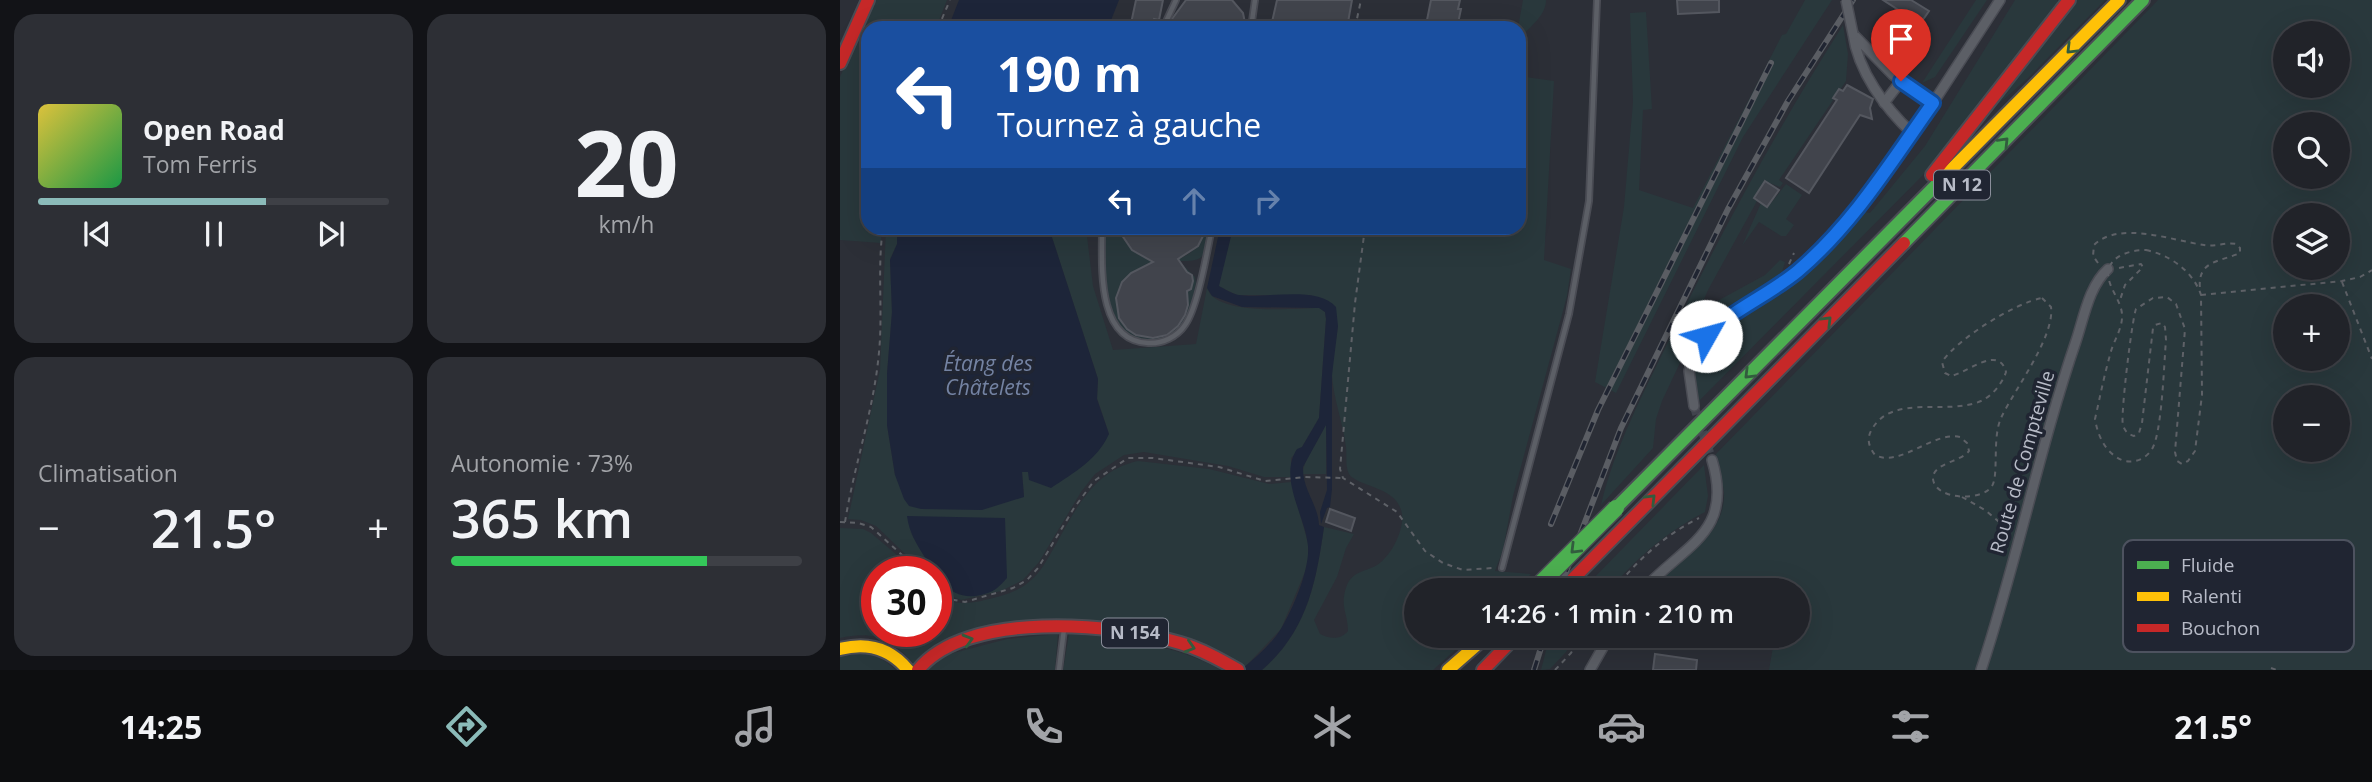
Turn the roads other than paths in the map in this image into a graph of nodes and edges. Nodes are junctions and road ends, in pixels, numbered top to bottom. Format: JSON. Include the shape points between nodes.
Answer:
{"nodes":[{"id":1,"x":868,"y":0,"type":"edge"},
{"id":2,"x":1176,"y":0,"type":"edge"},
{"id":3,"x":1255,"y":0,"type":"edge"},
{"id":4,"x":1598,"y":0,"type":"edge"},
{"id":5,"x":1846,"y":0,"type":"edge"},
{"id":6,"x":2000,"y":0,"type":"edge"},
{"id":7,"x":2119,"y":0,"type":"edge"},
{"id":8,"x":2143,"y":0,"type":"edge"},
{"id":9,"x":2065,"y":3,"type":"edge"},
{"id":10,"x":1166,"y":21,"type":"edge"},
{"id":11,"x":1252,"y":21,"type":"edge"},
{"id":12,"x":1853,"y":34,"type":"junction"},
{"id":13,"x":840,"y":64,"type":"edge"},
{"id":14,"x":1901,"y":81,"type":"junction"},
{"id":15,"x":1884,"y":103,"type":"junction"},
{"id":16,"x":1933,"y":103,"type":"junction"},
{"id":17,"x":1912,"y":132,"type":"junction"},
{"id":18,"x":1102,"y":235,"type":"edge"},
{"id":19,"x":1211,"y":235,"type":"edge"},
{"id":20,"x":2105,"y":268,"type":"road end"},
{"id":21,"x":1797,"y":326,"type":"junction"},
{"id":22,"x":1694,"y":406,"type":"tunnel mouth"},
{"id":23,"x":1712,"y":460,"type":"tunnel mouth"},
{"id":24,"x":1502,"y":568,"type":"road end"},
{"id":25,"x":1546,"y":578,"type":"edge"},
{"id":26,"x":1574,"y":578,"type":"edge"},
{"id":27,"x":1656,"y":578,"type":"edge"},
{"id":28,"x":1064,"y":626,"type":"junction"},
{"id":29,"x":1473,"y":648,"type":"edge"},
{"id":30,"x":1504,"y":648,"type":"edge"},
{"id":31,"x":1603,"y":648,"type":"edge"},
{"id":32,"x":840,"y":649,"type":"edge"},
{"id":33,"x":908,"y":670,"type":"edge"},
{"id":34,"x":918,"y":670,"type":"edge"},
{"id":35,"x":1059,"y":670,"type":"edge"},
{"id":36,"x":1238,"y":670,"type":"edge"},
{"id":37,"x":1448,"y":670,"type":"edge"},
{"id":38,"x":1483,"y":670,"type":"edge"},
{"id":39,"x":1590,"y":670,"type":"edge"},
{"id":40,"x":1981,"y":670,"type":"edge"}],
"edges":[{"from":1,"to":13,"type":"main road"},
{"from":2,"to":10,"type":"lane"},
{"from":3,"to":11,"type":"lane"},
{"from":4,"to":24,"type":"lane","via":[[1589,201],[1569,314]]},
{"from":5,"to":12,"type":"street","bridge":true},
{"from":6,"to":16,"type":"street"},
{"from":7,"to":21,"type":"main road","number":"N 12","one_way":true},
{"from":26,"to":8,"type":"main road","number":"N 12","one_way":true},
{"from":9,"to":21,"type":"main road","via":[[1950,155]]},
{"from":12,"to":14,"type":"street"},
{"from":12,"to":15,"type":"street","via":[[1857,58]]},
{"from":14,"to":15,"type":"street"},
{"from":14,"to":16,"type":"street"},
{"from":15,"to":17,"type":"street"},
{"from":16,"to":17,"type":"street"},
{"from":17,"to":22,"type":"street","via":[[1862,205],[1832,239],[1788,279],[1698,345],[1689,371]]},
{"from":18,"to":19,"type":"lane","via":[[1111,320],[1125,335],[1150,344],[1174,336],[1187,323]]},
{"from":20,"to":40,"type":"street","name":"Route de Compteville","via":[[2071,357]]},
{"from":21,"to":25,"type":"main road","number":"N 12","one_way":true,"bridge":true},
{"from":23,"to":27,"type":"street","via":[[1718,499],[1710,526]]},
{"from":34,"to":28,"type":"main road","number":"N 154","one_way":true,"via":[[936,651],[973,638]]},
{"from":28,"to":35,"type":"lane"},
{"from":28,"to":36,"type":"main road","number":"N 154","one_way":true,"via":[[1154,637],[1203,651]]},
{"from":29,"to":37,"type":"main road"},
{"from":30,"to":38,"type":"main road"},
{"from":31,"to":39,"type":"street"},
{"from":32,"to":33,"type":"main road","via":[[878,648]]}]}
